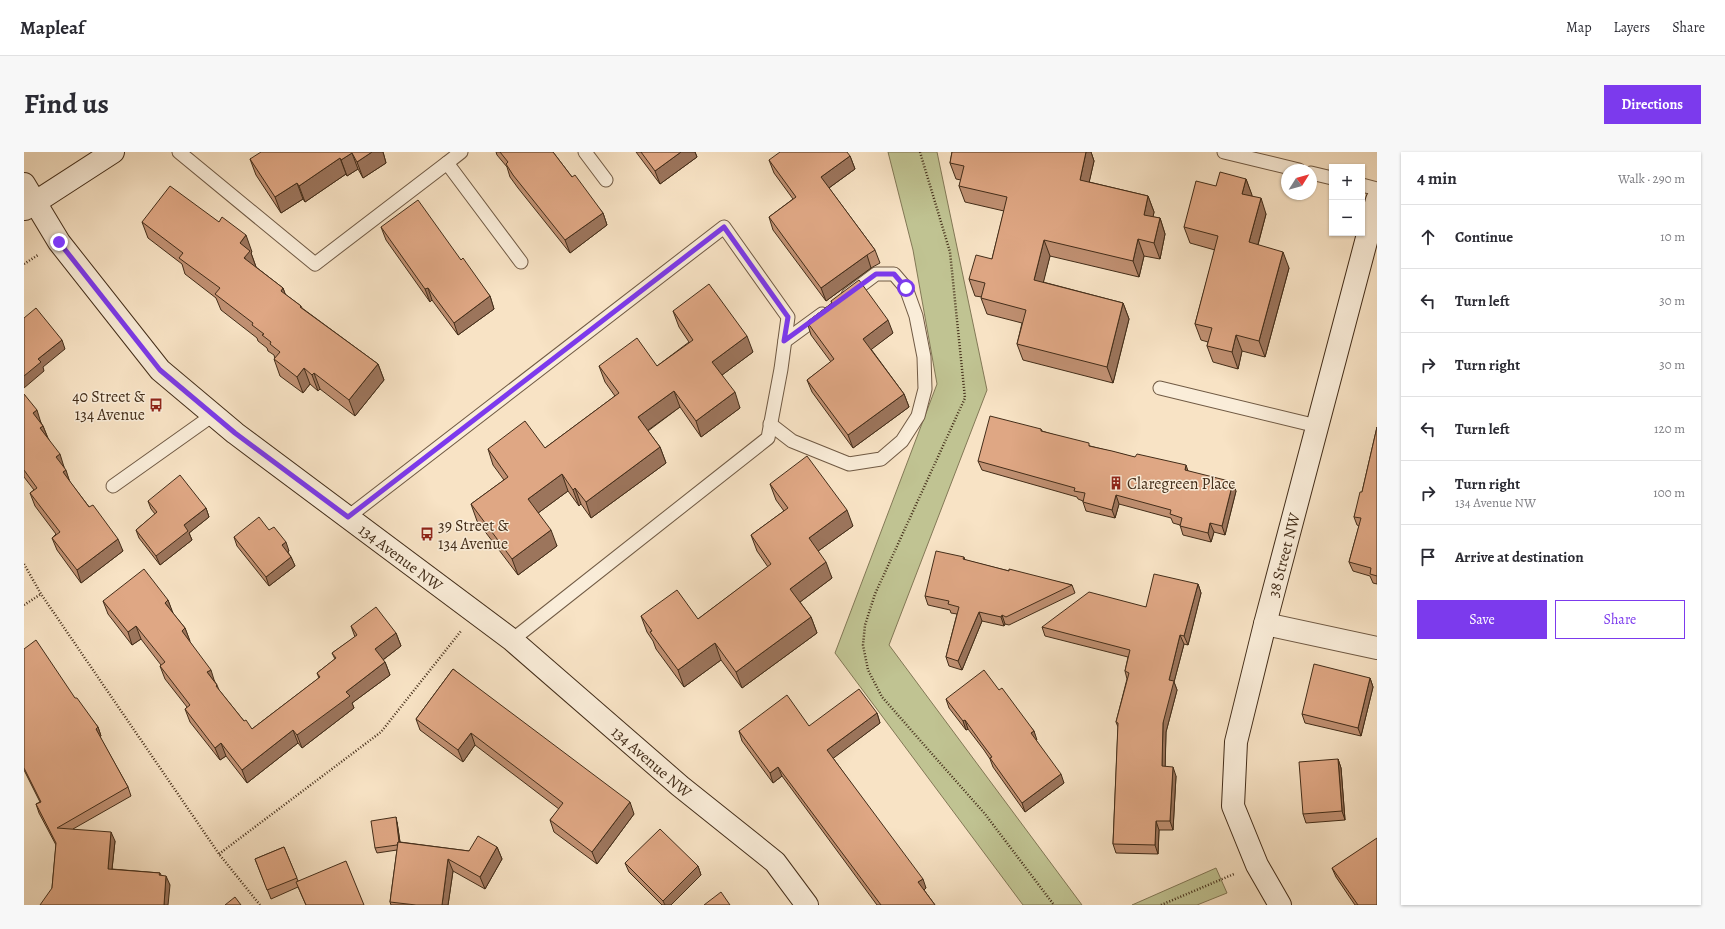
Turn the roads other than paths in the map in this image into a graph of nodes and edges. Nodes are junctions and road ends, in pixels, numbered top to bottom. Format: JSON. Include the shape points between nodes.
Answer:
{"nodes":[{"id":1,"x":113,"y":152,"type":"edge"},
{"id":2,"x":179,"y":152,"type":"edge"},
{"id":3,"x":461,"y":152,"type":"edge"},
{"id":4,"x":585,"y":152,"type":"edge"},
{"id":5,"x":1224,"y":152,"type":"edge"},
{"id":6,"x":446,"y":163,"type":"junction"},
{"id":7,"x":1281,"y":166,"type":"edge"},
{"id":8,"x":1317,"y":174,"type":"edge"},
{"id":9,"x":1329,"y":177,"type":"edge"},
{"id":10,"x":606,"y":180,"type":"dead end"},
{"id":11,"x":24,"y":184,"type":"edge"},
{"id":12,"x":1365,"y":186,"type":"edge"},
{"id":13,"x":1377,"y":189,"type":"edge"},
{"id":14,"x":1377,"y":200,"type":"edge"},
{"id":15,"x":30,"y":206,"type":"edge"},
{"id":16,"x":521,"y":262,"type":"dead end"},
{"id":17,"x":784,"y":341,"type":"junction"},
{"id":18,"x":1160,"y":388,"type":"dead end"},
{"id":19,"x":213,"y":415,"type":"junction"},
{"id":20,"x":770,"y":424,"type":"junction"},
{"id":21,"x":1317,"y":426,"type":"junction"},
{"id":22,"x":113,"y":486,"type":"dead end"},
{"id":23,"x":348,"y":517,"type":"junction"},
{"id":24,"x":1265,"y":624,"type":"junction"},
{"id":25,"x":512,"y":640,"type":"junction"},
{"id":26,"x":1377,"y":648,"type":"edge"},
{"id":27,"x":807,"y":905,"type":"edge"},
{"id":28,"x":1280,"y":905,"type":"edge"}],
"edges":[{"from":1,"to":15,"type":"street"},
{"from":2,"to":6,"type":"lane","via":[[315,264]]},
{"from":3,"to":6,"type":"lane"},
{"from":4,"to":10,"type":"lane"},
{"from":5,"to":7,"type":"lane"},
{"from":6,"to":16,"type":"lane"},
{"from":8,"to":9,"type":"lane"},
{"from":11,"to":15,"type":"street","name":"134 Avenue NW"},
{"from":12,"to":13,"type":"lane"},
{"from":14,"to":21,"type":"street","name":"38 Street NW"},
{"from":15,"to":19,"type":"street","name":"134 Avenue NW","via":[[160,370]]},
{"from":17,"to":20,"type":"lane"},
{"from":17,"to":20,"type":"lane","via":[[876,274],[894,274],[906,288],[916,316],[924,357],[925,389],[918,416],[902,441],[881,459],[849,464],[792,441]]},
{"from":17,"to":23,"type":"lane","via":[[788,317],[724,227]]},
{"from":18,"to":21,"type":"lane"},
{"from":19,"to":22,"type":"lane"},
{"from":19,"to":23,"type":"street","name":"134 Avenue NW"},
{"from":20,"to":25,"type":"lane","via":[[768,438]]},
{"from":21,"to":24,"type":"street","name":"38 Street NW"},
{"from":23,"to":25,"type":"street","name":"134 Avenue NW"},
{"from":24,"to":26,"type":"street"},
{"from":24,"to":28,"type":"street","name":"38 Street NW","via":[[1236,742],[1233,806],[1257,865]]},
{"from":25,"to":27,"type":"street","name":"134 Avenue NW","via":[[680,786],[775,862]]}]}
